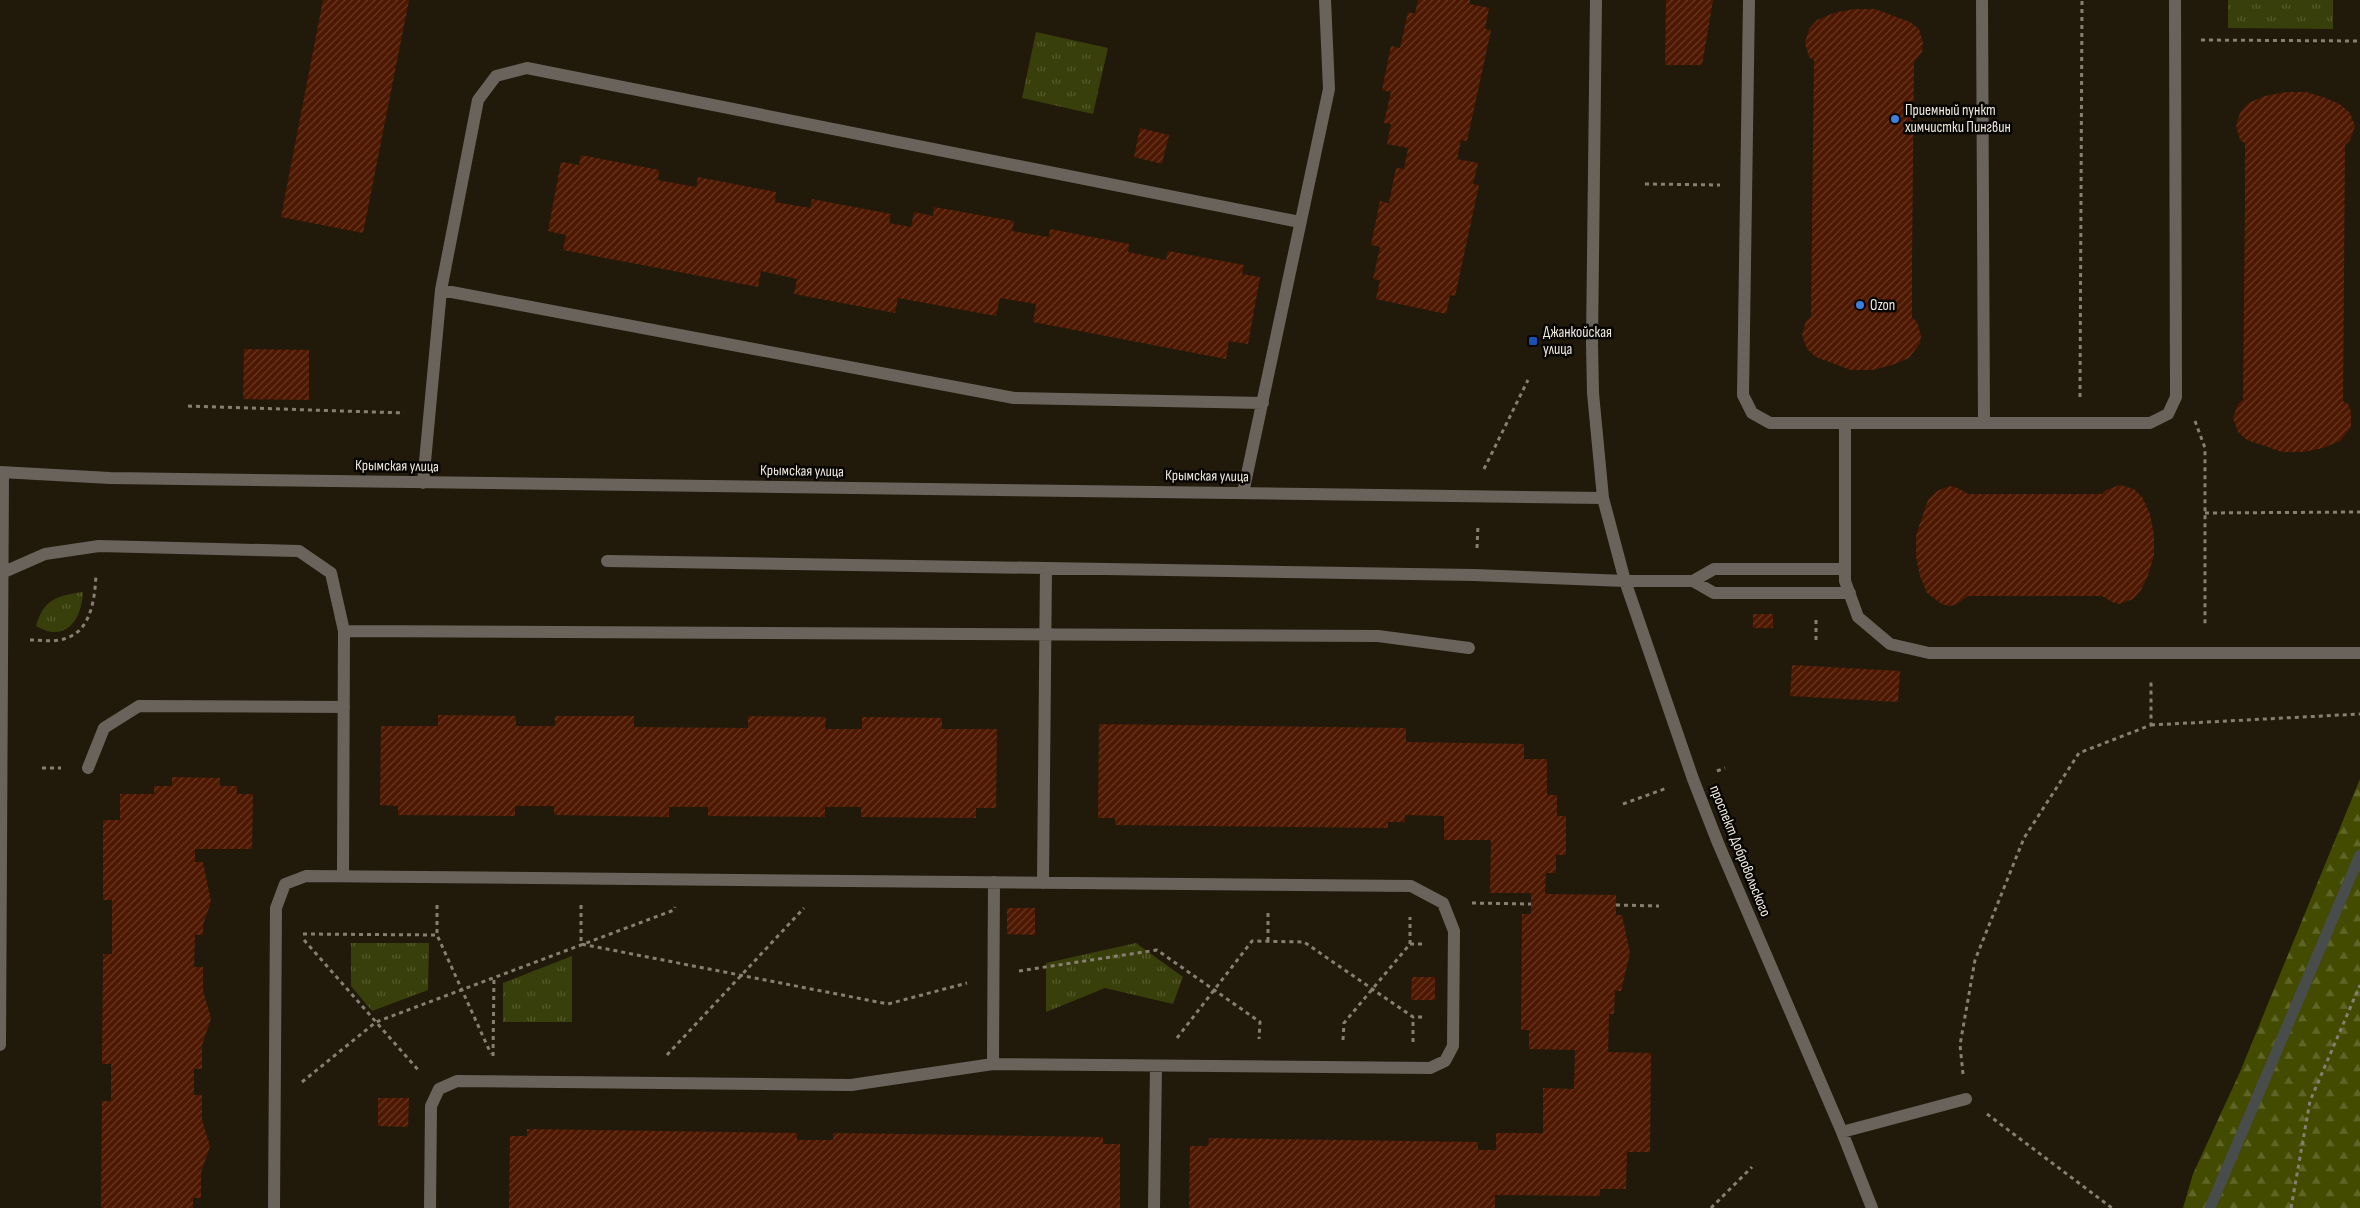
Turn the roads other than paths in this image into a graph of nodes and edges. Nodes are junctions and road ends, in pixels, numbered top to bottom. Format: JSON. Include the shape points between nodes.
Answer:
{"nodes":[{"id":1,"x":1325,"y":0,"type":"edge"},
{"id":2,"x":1596,"y":0,"type":"edge"},
{"id":3,"x":1749,"y":0,"type":"edge"},
{"id":4,"x":1982,"y":0,"type":"edge"},
{"id":5,"x":2175,"y":0,"type":"edge"},
{"id":6,"x":1300,"y":222,"type":"junction"},
{"id":7,"x":440,"y":290,"type":"junction"},
{"id":8,"x":1263,"y":403,"type":"junction"},
{"id":9,"x":1845,"y":423,"type":"junction"},
{"id":10,"x":1984,"y":423,"type":"junction"},
{"id":11,"x":1,"y":472,"type":"edge"},
{"id":12,"x":424,"y":483,"type":"junction"},
{"id":13,"x":1243,"y":493,"type":"junction"},
{"id":14,"x":1603,"y":498,"type":"junction"},
{"id":15,"x":607,"y":561,"type":"dead end"},
{"id":16,"x":1046,"y":568,"type":"junction"},
{"id":17,"x":1845,"y":569,"type":"junction"},
{"id":18,"x":2,"y":571,"type":"edge"},
{"id":19,"x":1624,"y":581,"type":"junction"},
{"id":20,"x":1693,"y":581,"type":"junction"},
{"id":21,"x":1850,"y":593,"type":"junction"},
{"id":22,"x":344,"y":630,"type":"junction"},
{"id":23,"x":1046,"y":634,"type":"junction"},
{"id":24,"x":1469,"y":648,"type":"dead end"},
{"id":25,"x":2360,"y":653,"type":"edge"},
{"id":26,"x":344,"y":707,"type":"junction"},
{"id":27,"x":88,"y":768,"type":"dead end"},
{"id":28,"x":343,"y":876,"type":"junction"},
{"id":29,"x":994,"y":882,"type":"junction"},
{"id":30,"x":1043,"y":883,"type":"junction"},
{"id":31,"x":0,"y":1046,"type":"edge"},
{"id":32,"x":993,"y":1064,"type":"junction"},
{"id":33,"x":1156,"y":1066,"type":"junction"},
{"id":34,"x":1966,"y":1098,"type":"road end"},
{"id":35,"x":1842,"y":1132,"type":"junction"},
{"id":36,"x":274,"y":1208,"type":"edge"},
{"id":37,"x":430,"y":1208,"type":"edge"},
{"id":38,"x":1154,"y":1208,"type":"edge"},
{"id":39,"x":1872,"y":1208,"type":"edge"}],
"edges":[{"from":1,"to":6,"type":"street","via":[[1329,89]]},
{"from":2,"to":14,"type":"street","via":[[1593,393]]},
{"from":3,"to":9,"type":"street","via":[[1743,394],[1752,413],[1770,423]]},
{"from":4,"to":10,"type":"street"},
{"from":5,"to":10,"type":"street","via":[[2176,396],[2168,414],[2150,423]]},
{"from":6,"to":7,"type":"street","via":[[527,68],[496,76],[478,100]]},
{"from":6,"to":8,"type":"street"},
{"from":7,"to":8,"type":"street","via":[[1014,398]]},
{"from":7,"to":12,"type":"street"},
{"from":8,"to":13,"type":"street"},
{"from":9,"to":10,"type":"street"},
{"from":9,"to":17,"type":"street"},
{"from":11,"to":12,"type":"street","name":"Крымская улица","via":[[110,478]]},
{"from":11,"to":18,"type":"street"},
{"from":12,"to":13,"type":"street","name":"Крымская улица"},
{"from":13,"to":14,"type":"street","name":"Крымская улица"},
{"from":14,"to":19,"type":"street","name":"проспект Добровольского"},
{"from":15,"to":16,"type":"street"},
{"from":16,"to":19,"type":"street","via":[[1474,575]]},
{"from":16,"to":23,"type":"street"},
{"from":17,"to":20,"type":"street","via":[[1714,569]]},
{"from":17,"to":21,"type":"street"},
{"from":18,"to":22,"type":"street","via":[[45,554],[99,546],[299,551],[331,573]]},
{"from":18,"to":31,"type":"street"},
{"from":19,"to":20,"type":"street"},
{"from":19,"to":35,"type":"street","name":"проспект Добровольского","via":[[1718,843]]},
{"from":20,"to":21,"type":"street","via":[[1714,593]]},
{"from":21,"to":25,"type":"street","via":[[1858,617],[1890,644],[1929,654]]},
{"from":22,"to":23,"type":"street"},
{"from":22,"to":26,"type":"street"},
{"from":23,"to":24,"type":"street","via":[[1378,636]]},
{"from":23,"to":30,"type":"street"},
{"from":26,"to":27,"type":"street","via":[[139,706],[104,728]]},
{"from":26,"to":28,"type":"street"},
{"from":28,"to":29,"type":"street"},
{"from":28,"to":36,"type":"street","via":[[306,876],[284,884],[276,908]]},
{"from":29,"to":30,"type":"street"},
{"from":29,"to":32,"type":"street"},
{"from":30,"to":33,"type":"street","via":[[1411,886],[1443,902],[1454,931],[1453,1046],[1445,1061],[1430,1068]]},
{"from":32,"to":33,"type":"street"},
{"from":32,"to":37,"type":"street","via":[[851,1085],[457,1082],[439,1089],[431,1106]]},
{"from":33,"to":38,"type":"street"},
{"from":34,"to":35,"type":"street"},
{"from":35,"to":39,"type":"street","name":"проспект Добровольского"}]}
